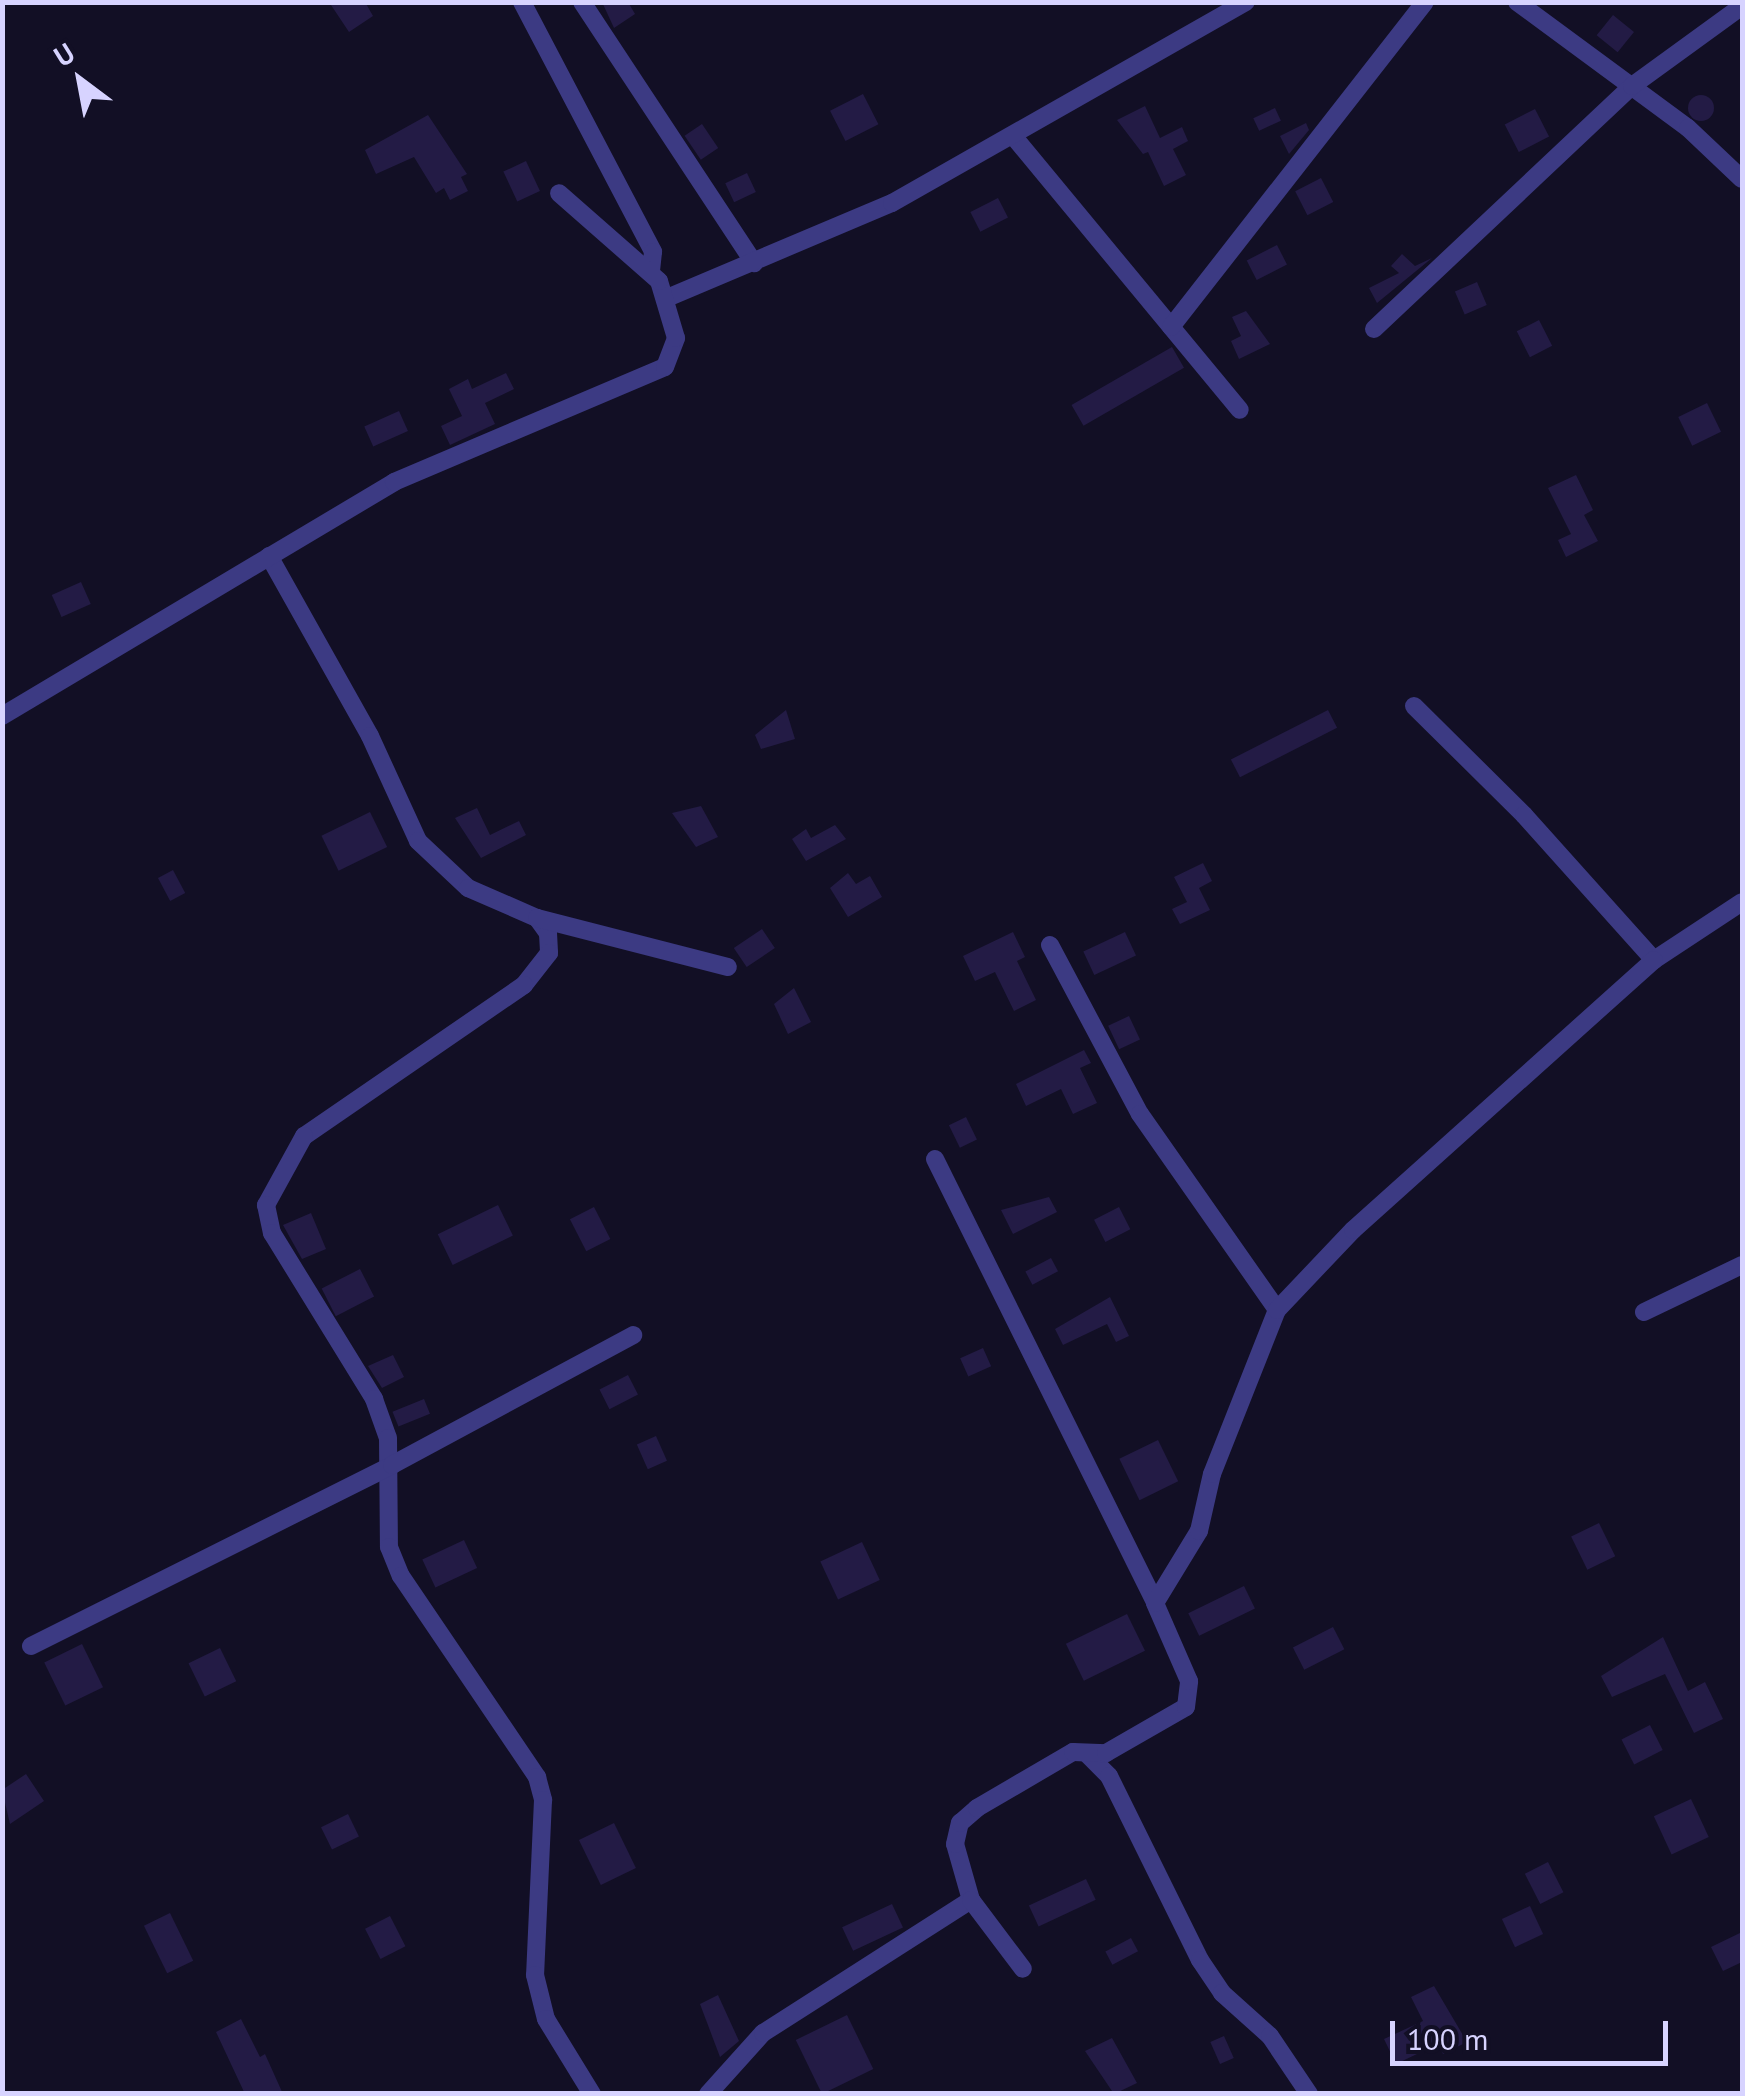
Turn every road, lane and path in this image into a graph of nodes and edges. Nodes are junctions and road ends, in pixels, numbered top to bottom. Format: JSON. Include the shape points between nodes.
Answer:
{"nodes":[{"id":1,"x":522,"y":2,"type":"edge"},
{"id":2,"x":582,"y":2,"type":"edge"},
{"id":3,"x":1246,"y":2,"type":"edge"},
{"id":4,"x":1425,"y":2,"type":"edge"},
{"id":5,"x":1516,"y":2,"type":"edge"},
{"id":6,"x":1742,"y":6,"type":"edge"},
{"id":7,"x":1632,"y":86,"type":"junction"},
{"id":8,"x":1014,"y":137,"type":"junction"},
{"id":9,"x":1742,"y":178,"type":"edge"},
{"id":10,"x":560,"y":193,"type":"dead end"},
{"id":11,"x":754,"y":263,"type":"junction"},
{"id":12,"x":651,"y":270,"type":"junction"},
{"id":13,"x":667,"y":298,"type":"junction"},
{"id":14,"x":1170,"y":326,"type":"junction"},
{"id":15,"x":1374,"y":329,"type":"dead end"},
{"id":16,"x":1240,"y":410,"type":"dead end"},
{"id":17,"x":269,"y":556,"type":"junction"},
{"id":18,"x":1414,"y":706,"type":"dead end"},
{"id":19,"x":2,"y":716,"type":"edge"},
{"id":20,"x":1742,"y":902,"type":"edge"},
{"id":21,"x":537,"y":918,"type":"junction"},
{"id":22,"x":1050,"y":945,"type":"dead end"},
{"id":23,"x":1654,"y":960,"type":"junction"},
{"id":24,"x":728,"y":967,"type":"dead end"},
{"id":25,"x":936,"y":1160,"type":"dead end"},
{"id":26,"x":1742,"y":1266,"type":"edge"},
{"id":27,"x":1277,"y":1310,"type":"junction"},
{"id":28,"x":1644,"y":1312,"type":"dead end"},
{"id":29,"x":633,"y":1335,"type":"dead end"},
{"id":30,"x":392,"y":1465,"type":"junction"},
{"id":31,"x":1155,"y":1603,"type":"junction"},
{"id":32,"x":31,"y":1646,"type":"dead end"},
{"id":33,"x":1087,"y":1754,"type":"junction"},
{"id":34,"x":970,"y":1900,"type":"junction"},
{"id":35,"x":1023,"y":1968,"type":"dead end"},
{"id":36,"x":592,"y":2094,"type":"edge"},
{"id":37,"x":708,"y":2094,"type":"edge"},
{"id":38,"x":1309,"y":2094,"type":"edge"}],
"edges":[{"from":1,"to":12,"type":"street","via":[[653,252]]},
{"from":2,"to":11,"type":"street"},
{"from":3,"to":8,"type":"street"},
{"from":4,"to":14,"type":"street"},
{"from":5,"to":7,"type":"street"},
{"from":6,"to":7,"type":"street"},
{"from":7,"to":9,"type":"street"},
{"from":7,"to":15,"type":"street"},
{"from":8,"to":11,"type":"street","via":[[892,203]]},
{"from":8,"to":14,"type":"street"},
{"from":10,"to":12,"type":"street"},
{"from":11,"to":13,"type":"street"},
{"from":12,"to":13,"type":"street"},
{"from":13,"to":17,"type":"street","via":[[672,354],[648,380],[394,482]]},
{"from":14,"to":16,"type":"street"},
{"from":17,"to":19,"type":"street"},
{"from":17,"to":21,"type":"street","via":[[370,736],[418,841],[468,888]]},
{"from":18,"to":23,"type":"street","via":[[1524,814]]},
{"from":20,"to":23,"type":"street"},
{"from":21,"to":24,"type":"street"},
{"from":21,"to":30,"type":"street","via":[[548,933],[549,953],[540,970],[304,1136],[266,1205],[272,1233],[374,1399]]},
{"from":22,"to":27,"type":"street","via":[[1140,1114]]},
{"from":23,"to":27,"type":"street","via":[[1367,1217]]},
{"from":25,"to":31,"type":"street"},
{"from":26,"to":28,"type":"street"},
{"from":27,"to":31,"type":"street","via":[[1212,1474],[1199,1530]]},
{"from":29,"to":30,"type":"street"},
{"from":30,"to":32,"type":"street"},
{"from":30,"to":36,"type":"street","via":[[389,1547],[400,1576],[537,1778],[542,1800],[534,1975],[552,2034]]},
{"from":31,"to":33,"type":"street","via":[[1191,1696],[1173,1718],[1106,1753]]},
{"from":33,"to":34,"type":"street","via":[[1073,1752],[1024,1777],[960,1824],[956,1864]]},
{"from":33,"to":38,"type":"street","via":[[1109,1776],[1200,1960],[1222,1993],[1270,2036]]},
{"from":34,"to":35,"type":"street"},
{"from":34,"to":37,"type":"street","via":[[763,2032]]}]}
